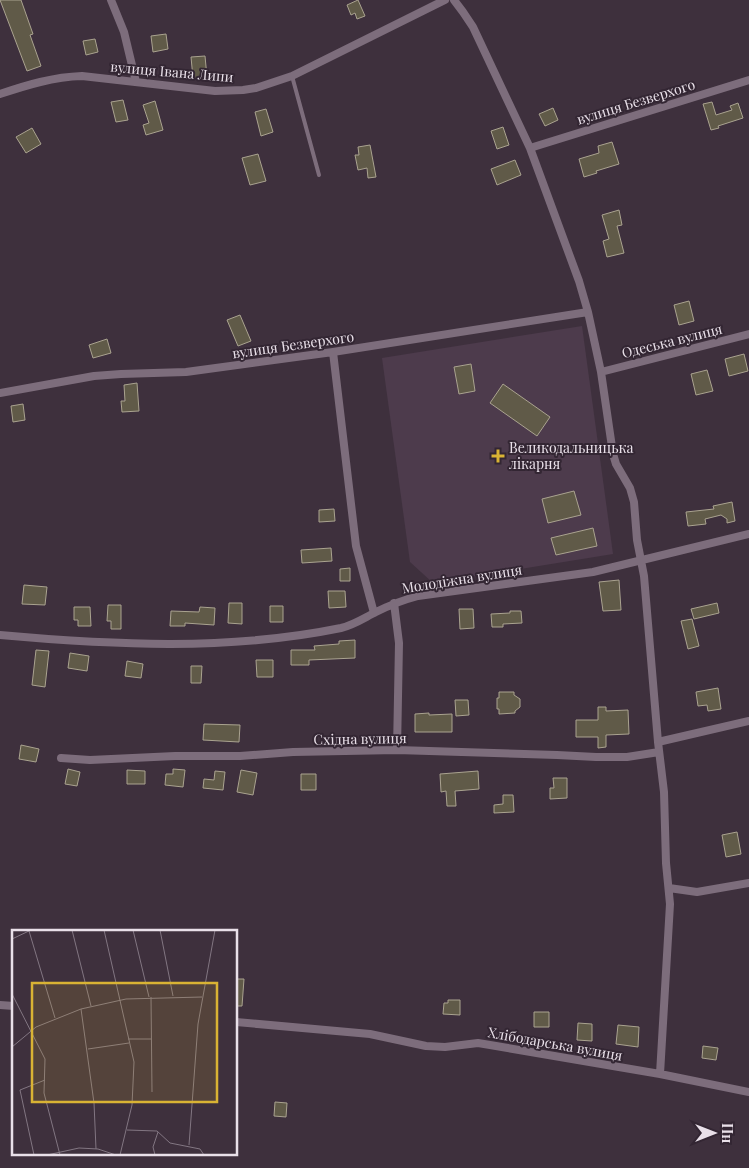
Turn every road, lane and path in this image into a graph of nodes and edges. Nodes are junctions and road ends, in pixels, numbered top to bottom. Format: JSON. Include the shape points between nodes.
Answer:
{"nodes":[{"id":1,"x":112,"y":0,"type":"edge"},
{"id":2,"x":445,"y":0,"type":"edge"},
{"id":3,"x":454,"y":0,"type":"edge"},
{"id":4,"x":292,"y":76,"type":"junction"},
{"id":5,"x":749,"y":80,"type":"edge"},
{"id":6,"x":136,"y":82,"type":"junction"},
{"id":7,"x":0,"y":94,"type":"edge"},
{"id":8,"x":530,"y":148,"type":"junction"},
{"id":9,"x":319,"y":175,"type":"dead end"},
{"id":10,"x":588,"y":312,"type":"junction"},
{"id":11,"x":749,"y":334,"type":"edge"},
{"id":12,"x":333,"y":352,"type":"junction"},
{"id":13,"x":601,"y":372,"type":"junction"},
{"id":14,"x":0,"y":393,"type":"edge"},
{"id":15,"x":749,"y":534,"type":"edge"},
{"id":16,"x":642,"y":560,"type":"junction"},
{"id":17,"x":394,"y":603,"type":"junction"},
{"id":18,"x":374,"y":613,"type":"junction"},
{"id":19,"x":0,"y":635,"type":"edge"},
{"id":20,"x":749,"y":721,"type":"edge"},
{"id":21,"x":658,"y":742,"type":"junction"},
{"id":22,"x":397,"y":750,"type":"junction"},
{"id":23,"x":659,"y":752,"type":"junction"},
{"id":24,"x":61,"y":758,"type":"dead end"},
{"id":25,"x":749,"y":883,"type":"edge"},
{"id":26,"x":670,"y":888,"type":"junction"},
{"id":27,"x":238,"y":1022,"type":"edge"},
{"id":28,"x":660,"y":1074,"type":"junction"},
{"id":29,"x":749,"y":1092,"type":"edge"}],
"edges":[{"from":1,"to":6,"type":"street","via":[[124,32]]},
{"from":2,"to":4,"type":"street","name":"вулиця Івана Липи"},
{"from":3,"to":8,"type":"street","via":[[473,27]]},
{"from":4,"to":6,"type":"street","name":"вулиця Івана Липи","via":[[256,88],[230,91]]},
{"from":4,"to":9,"type":"lane"},
{"from":5,"to":8,"type":"street","name":"вулиця Безверхого"},
{"from":6,"to":7,"type":"street","name":"вулиця Івана Липи","via":[[69,76]]},
{"from":8,"to":10,"type":"street"},
{"from":10,"to":12,"type":"street","name":"вулиця Безверхого"},
{"from":10,"to":13,"type":"street"},
{"from":11,"to":13,"type":"street","name":"Одеська вулиця"},
{"from":12,"to":14,"type":"street","name":"вулиця Безверхого","via":[[186,372],[94,376]]},
{"from":12,"to":18,"type":"street","via":[[356,546]]},
{"from":13,"to":16,"type":"street","via":[[613,454],[632,495]]},
{"from":15,"to":16,"type":"street","name":"Молодіжна вулиця"},
{"from":16,"to":17,"type":"street","name":"Молодіжна вулиця","via":[[592,572],[418,596]]},
{"from":16,"to":21,"type":"street"},
{"from":17,"to":18,"type":"street","name":"Молодіжна вулиця"},
{"from":17,"to":22,"type":"street","via":[[399,643]]},
{"from":18,"to":19,"type":"street","name":"Молодіжна вулиця","via":[[342,628],[254,641],[139,644]]},
{"from":20,"to":21,"type":"street"},
{"from":21,"to":23,"type":"street"},
{"from":22,"to":23,"type":"street","name":"Східна вулиця","via":[[596,757]]},
{"from":22,"to":24,"type":"street","name":"Східна вулиця","via":[[90,760]]},
{"from":23,"to":26,"type":"street"},
{"from":25,"to":26,"type":"street","via":[[697,892]]},
{"from":26,"to":28,"type":"street"},
{"from":27,"to":28,"type":"street","name":"Хлібодарська вулиця","via":[[389,1036],[426,1046],[490,1045]]},
{"from":28,"to":29,"type":"street","name":"Хлібодарська вулиця"}]}
